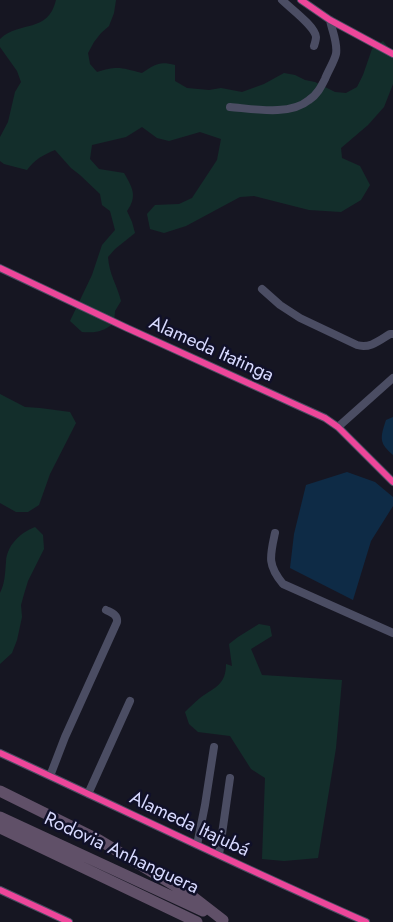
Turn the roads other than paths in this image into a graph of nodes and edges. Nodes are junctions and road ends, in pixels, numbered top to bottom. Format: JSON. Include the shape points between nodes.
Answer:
{"nodes":[{"id":1,"x":282,"y":0,"type":"edge"},
{"id":2,"x":301,"y":0,"type":"edge"},
{"id":3,"x":330,"y":20,"type":"junction"},
{"id":4,"x":314,"y":46,"type":"dead end"},
{"id":5,"x":393,"y":54,"type":"edge"},
{"id":6,"x":230,"y":107,"type":"dead end"},
{"id":7,"x":0,"y":268,"type":"edge"},
{"id":8,"x":262,"y":289,"type":"dead end"},
{"id":9,"x":393,"y":334,"type":"edge"},
{"id":10,"x":393,"y":378,"type":"edge"},
{"id":11,"x":338,"y":427,"type":"junction"},
{"id":12,"x":393,"y":482,"type":"edge"},
{"id":13,"x":275,"y":534,"type":"dead end"},
{"id":14,"x":106,"y":610,"type":"dead end"},
{"id":15,"x":393,"y":632,"type":"edge"},
{"id":16,"x":130,"y":701,"type":"dead end"},
{"id":17,"x":214,"y":747,"type":"dead end"},
{"id":18,"x":0,"y":753,"type":"edge"},
{"id":19,"x":50,"y":776,"type":"junction"},
{"id":20,"x":230,"y":778,"type":"dead end"},
{"id":21,"x":0,"y":791,"type":"edge"},
{"id":22,"x":88,"y":794,"type":"junction"},
{"id":23,"x":0,"y":817,"type":"edge"},
{"id":24,"x":0,"y":828,"type":"edge"},
{"id":25,"x":0,"y":837,"type":"edge"},
{"id":26,"x":197,"y":845,"type":"junction"},
{"id":27,"x":219,"y":855,"type":"junction"},
{"id":28,"x":61,"y":857,"type":"junction"},
{"id":29,"x":0,"y":890,"type":"edge"},
{"id":30,"x":225,"y":921,"type":"edge"},
{"id":31,"x":69,"y":922,"type":"edge"},
{"id":32,"x":197,"y":922,"type":"edge"},
{"id":33,"x":366,"y":922,"type":"edge"}],
"edges":[{"from":1,"to":4,"type":"street","via":[[314,31]]},
{"from":2,"to":3,"type":"street"},
{"from":3,"to":5,"type":"street"},
{"from":3,"to":6,"type":"street","via":[[336,53],[322,84],[309,101],[281,110]]},
{"from":7,"to":11,"type":"street","name":"Alameda Itatinga","via":[[325,418]]},
{"from":8,"to":9,"type":"street","via":[[300,318],[357,345],[367,346]]},
{"from":10,"to":11,"type":"street"},
{"from":11,"to":12,"type":"street","name":"Alameda Itatinga"},
{"from":13,"to":15,"type":"street","via":[[270,553],[271,565],[283,584]]},
{"from":14,"to":19,"type":"street","via":[[116,616],[117,622]]},
{"from":16,"to":22,"type":"street"},
{"from":17,"to":26,"type":"street"},
{"from":18,"to":19,"type":"street","name":"Alameda Itajubá"},
{"from":19,"to":22,"type":"street","name":"Alameda Itajubá"},
{"from":20,"to":27,"type":"street"},
{"from":21,"to":30,"type":"highway","via":[[99,840],[192,896]]},
{"from":22,"to":26,"type":"street","name":"Alameda Itajubá"},
{"from":23,"to":30,"type":"highway","name":"Rodovia Anhanguera"},
{"from":24,"to":28,"type":"highway","name":"Rodovia Anhanguera"},
{"from":25,"to":28,"type":"highway"},
{"from":26,"to":27,"type":"street","name":"Alameda Itajubá"},
{"from":27,"to":33,"type":"street","name":"Alameda Itajubá"},
{"from":28,"to":32,"type":"highway","name":"Rodovia Anhanguera"},
{"from":29,"to":31,"type":"street"}]}
